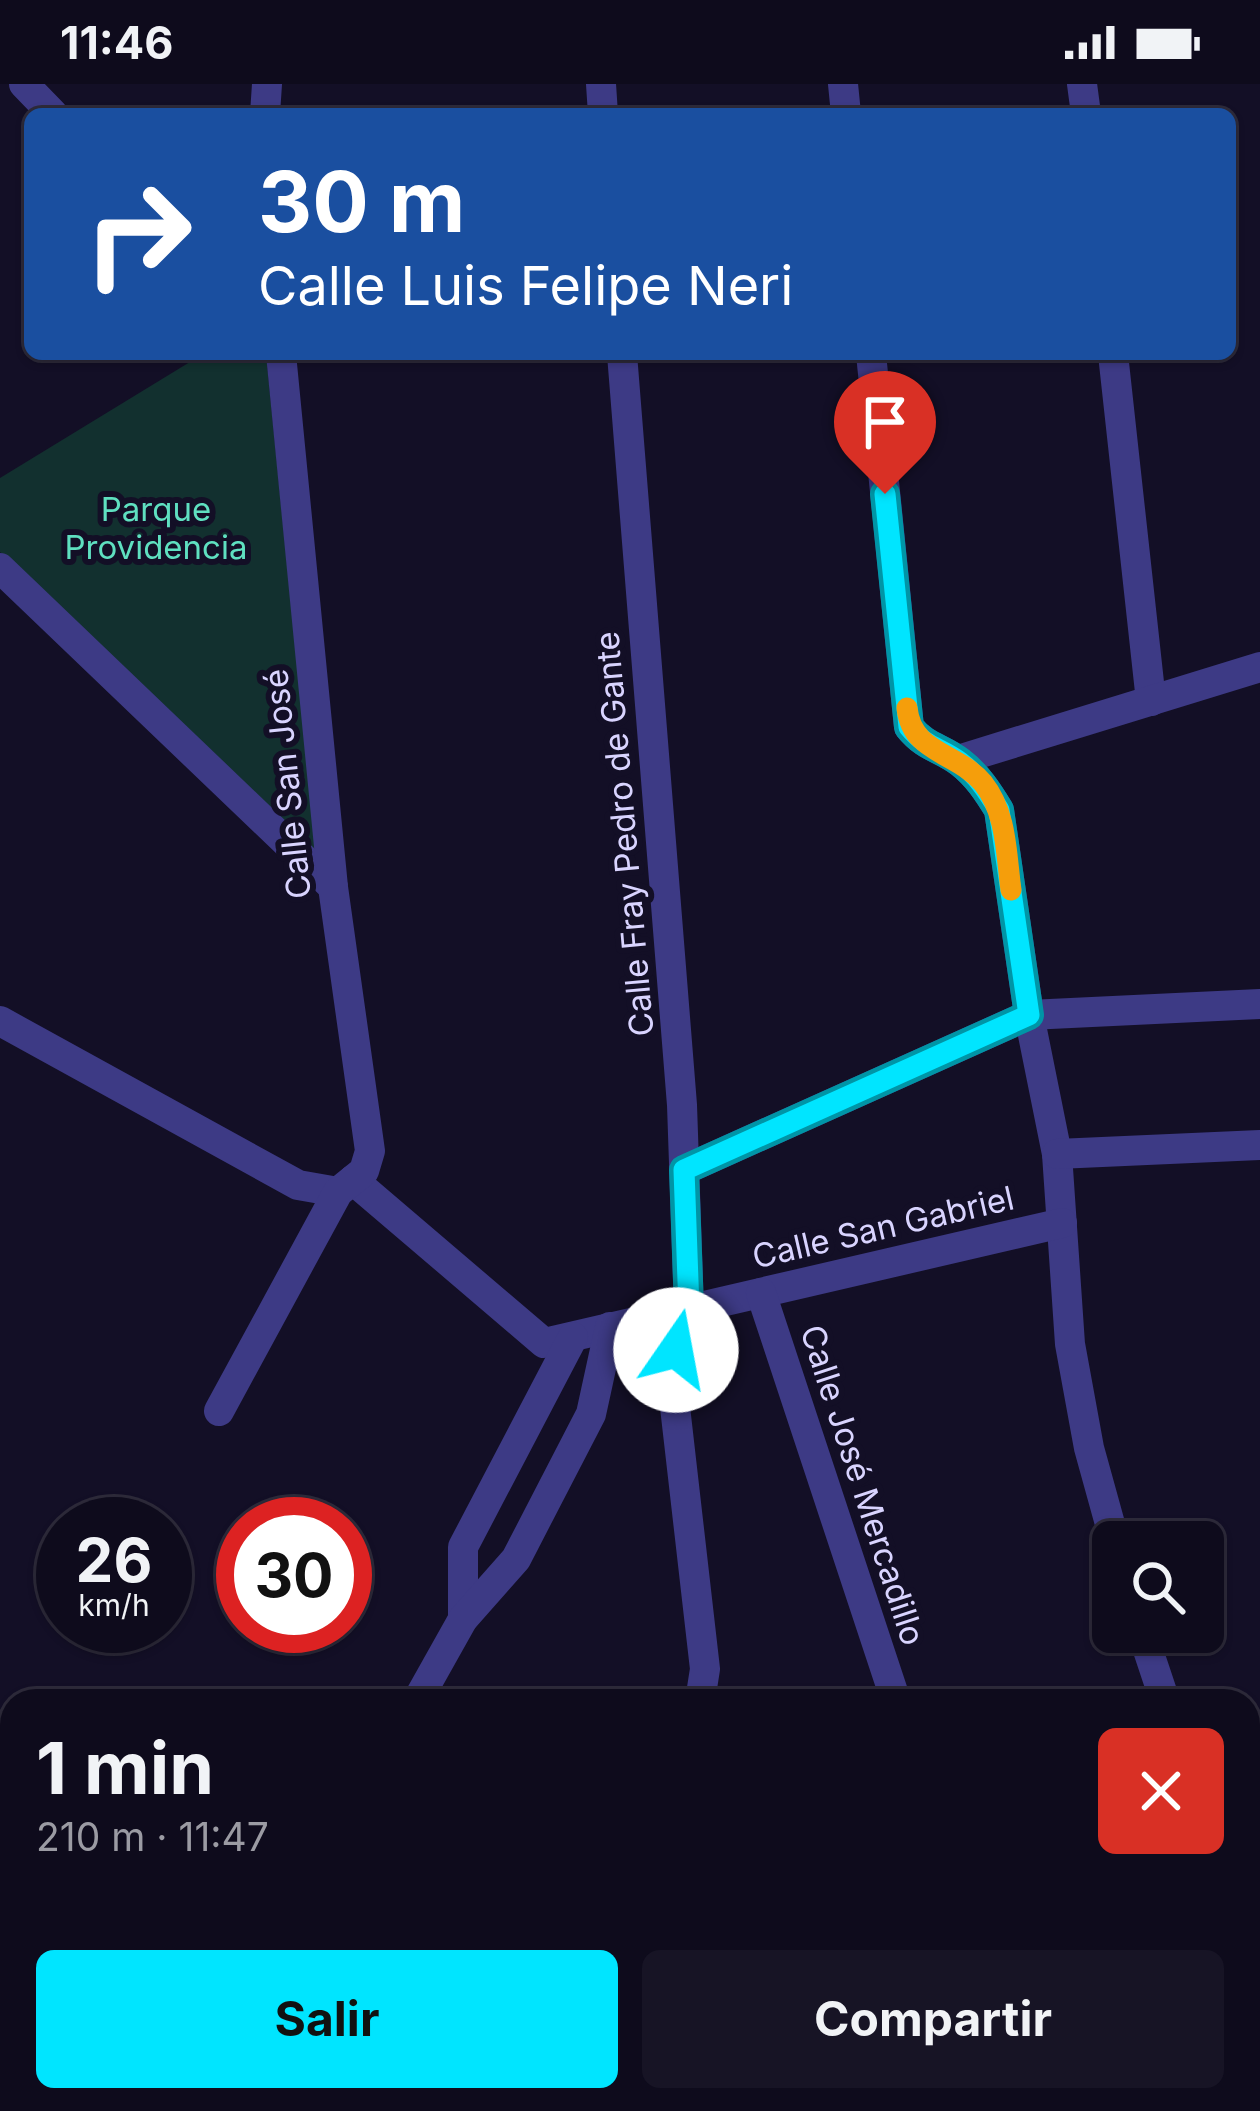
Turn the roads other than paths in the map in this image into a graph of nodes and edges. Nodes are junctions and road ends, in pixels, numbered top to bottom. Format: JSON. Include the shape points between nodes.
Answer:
{"nodes":[{"id":1,"x":24,"y":84,"type":"edge"},
{"id":2,"x":46,"y":108,"type":"edge"},
{"id":3,"x":282,"y":360,"type":"edge"},
{"id":4,"x":622,"y":360,"type":"edge"},
{"id":5,"x":872,"y":360,"type":"edge"},
{"id":6,"x":1113,"y":360,"type":"edge"},
{"id":7,"x":0,"y":568,"type":"edge"},
{"id":8,"x":1260,"y":667,"type":"edge"},
{"id":9,"x":1151,"y":700,"type":"junction"},
{"id":10,"x":958,"y":760,"type":"junction"},
{"id":11,"x":333,"y":887,"type":"junction"},
{"id":12,"x":1260,"y":1004,"type":"edge"},
{"id":13,"x":1029,"y":1015,"type":"junction"},
{"id":14,"x":0,"y":1021,"type":"edge"},
{"id":15,"x":1260,"y":1145,"type":"edge"},
{"id":16,"x":1057,"y":1154,"type":"junction"},
{"id":17,"x":684,"y":1170,"type":"junction"},
{"id":18,"x":345,"y":1186,"type":"junction"},
{"id":19,"x":1062,"y":1223,"type":"junction"},
{"id":20,"x":761,"y":1293,"type":"junction"},
{"id":21,"x":689,"y":1309,"type":"junction"},
{"id":22,"x":610,"y":1327,"type":"junction"},
{"id":23,"x":573,"y":1337,"type":"junction"},
{"id":24,"x":219,"y":1411,"type":"dead end"},
{"id":25,"x":1109,"y":1521,"type":"edge"},
{"id":26,"x":463,"y":1618,"type":"junction"},
{"id":27,"x":1149,"y":1653,"type":"edge"},
{"id":28,"x":424,"y":1689,"type":"edge"},
{"id":29,"x":702,"y":1689,"type":"edge"},
{"id":30,"x":892,"y":1689,"type":"edge"},
{"id":31,"x":1161,"y":1689,"type":"edge"}],
"edges":[{"from":1,"to":2,"type":"street"},
{"from":3,"to":11,"type":"street","name":"Calle San José"},
{"from":4,"to":17,"type":"street","name":"Calle Fray Pedro de Gante"},
{"from":5,"to":10,"type":"street","via":[[909,727]]},
{"from":6,"to":9,"type":"street"},
{"from":7,"to":11,"type":"street"},
{"from":8,"to":9,"type":"street"},
{"from":9,"to":10,"type":"street"},
{"from":10,"to":13,"type":"street","via":[[999,810]]},
{"from":11,"to":18,"type":"street","name":"Calle San José","via":[[370,1151],[364,1171]]},
{"from":12,"to":13,"type":"street"},
{"from":13,"to":16,"type":"street"},
{"from":13,"to":17,"type":"street"},
{"from":14,"to":18,"type":"street","via":[[298,1185]]},
{"from":15,"to":16,"type":"street"},
{"from":16,"to":19,"type":"street"},
{"from":17,"to":21,"type":"street","name":"Calle Fray Pedro de Gante"},
{"from":18,"to":23,"type":"street","via":[[544,1342]]},
{"from":18,"to":24,"type":"street","name":"Calle San José"},
{"from":19,"to":20,"type":"street","name":"Calle San Gabriel"},
{"from":19,"to":25,"type":"street","via":[[1070,1344]]},
{"from":20,"to":21,"type":"street","name":"Calle San Gabriel"},
{"from":20,"to":30,"type":"street","name":"Calle José Mercadillo"},
{"from":21,"to":22,"type":"street","name":"Calle San Gabriel"},
{"from":21,"to":29,"type":"street","name":"Calle Fray Pedro de Gante","via":[[676,1350],[675,1407]]},
{"from":22,"to":23,"type":"street","name":"Calle San Gabriel"},
{"from":22,"to":26,"type":"street","via":[[591,1414],[516,1559]]},
{"from":23,"to":26,"type":"street","via":[[463,1547]]},
{"from":26,"to":28,"type":"street"},
{"from":27,"to":31,"type":"street"}]}
